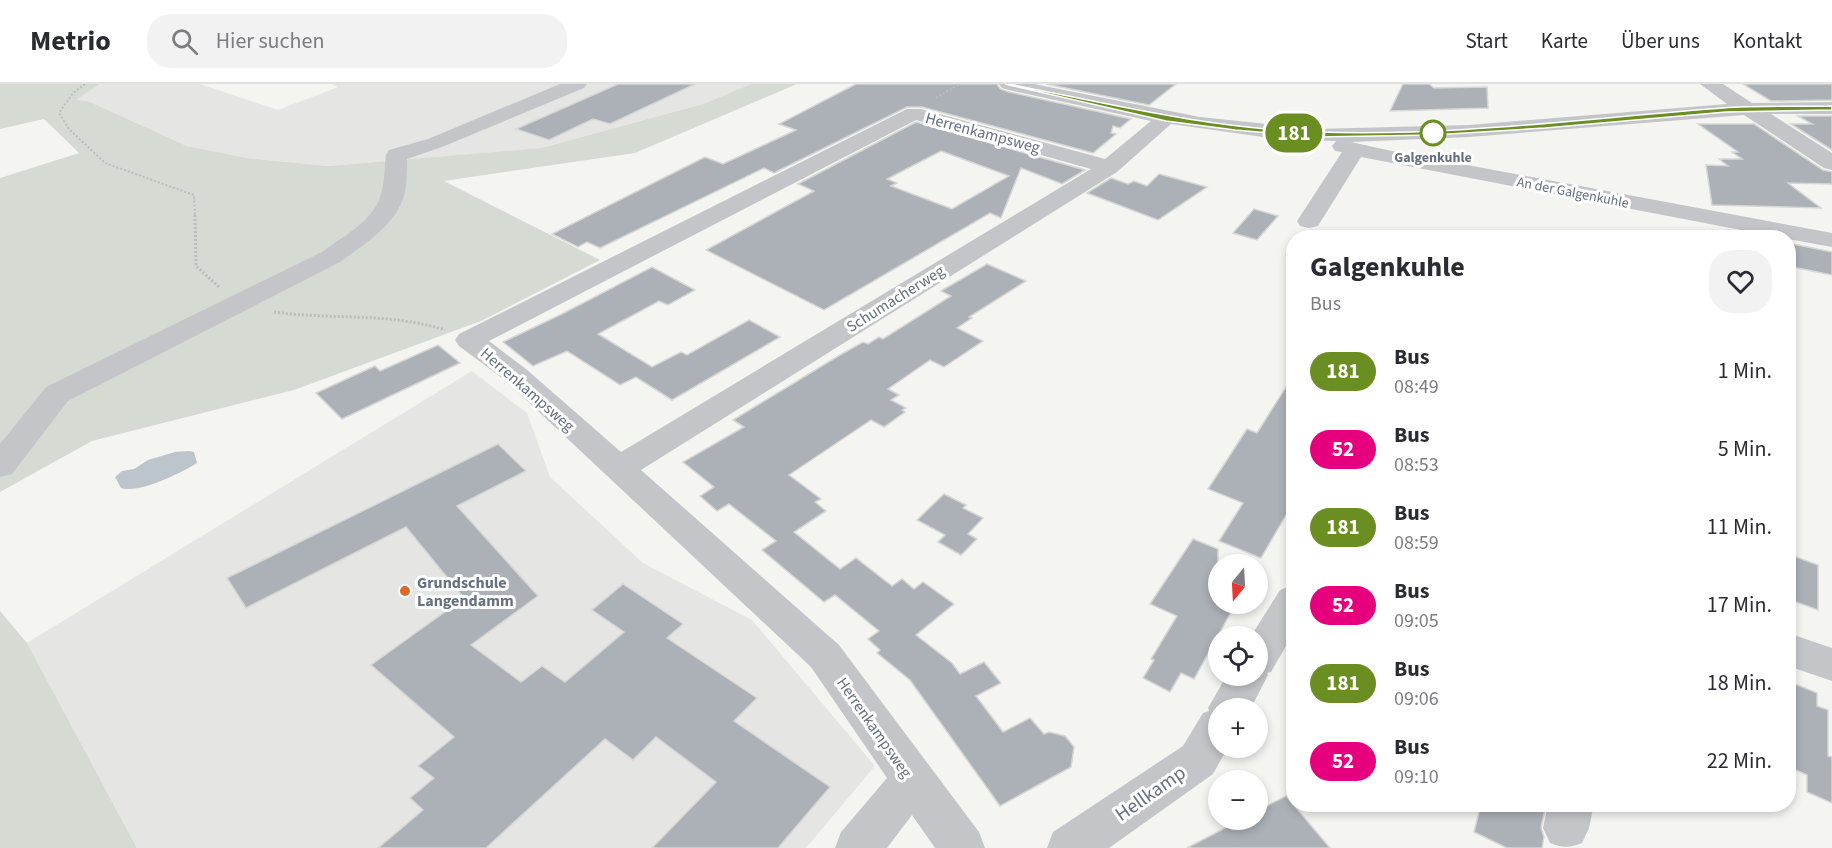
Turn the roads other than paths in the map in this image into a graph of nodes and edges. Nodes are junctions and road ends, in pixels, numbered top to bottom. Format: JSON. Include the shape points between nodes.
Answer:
{"nodes":[{"id":1,"x":1009,"y":84,"type":"edge"},
{"id":2,"x":1710,"y":84,"type":"edge"},
{"id":3,"x":559,"y":86,"type":"edge"},
{"id":4,"x":1832,"y":108,"type":"edge"},
{"id":5,"x":1749,"y":109,"type":"junction"},
{"id":6,"x":1166,"y":118,"type":"junction"},
{"id":7,"x":1316,"y":135,"type":"junction"},
{"id":8,"x":1355,"y":149,"type":"junction"},
{"id":9,"x":1832,"y":163,"type":"edge"},
{"id":10,"x":1109,"y":167,"type":"junction"},
{"id":11,"x":1309,"y":221,"type":"dead end"},
{"id":12,"x":1778,"y":230,"type":"edge"},
{"id":13,"x":1796,"y":233,"type":"edge"},
{"id":14,"x":1832,"y":240,"type":"edge"},
{"id":15,"x":0,"y":466,"type":"edge"},
{"id":16,"x":618,"y":469,"type":"junction"},
{"id":17,"x":1286,"y":612,"type":"edge"},
{"id":18,"x":1268,"y":642,"type":"edge"},
{"id":19,"x":1796,"y":652,"type":"edge"},
{"id":20,"x":1832,"y":665,"type":"edge"},
{"id":21,"x":1208,"y":743,"type":"edge"},
{"id":22,"x":913,"y":780,"type":"junction"},
{"id":23,"x":858,"y":848,"type":"edge"},
{"id":24,"x":962,"y":848,"type":"edge"},
{"id":25,"x":1070,"y":848,"type":"edge"}],
"edges":[{"from":1,"to":6,"type":"street"},
{"from":2,"to":5,"type":"street"},
{"from":3,"to":15,"type":"street","via":[[435,143],[396,155],[391,201],[378,219],[331,257],[57,394]]},
{"from":4,"to":5,"type":"street"},
{"from":5,"to":7,"type":"street","via":[[1534,127]]},
{"from":5,"to":9,"type":"street"},
{"from":6,"to":7,"type":"street"},
{"from":6,"to":10,"type":"street","name":"Schumacherweg"},
{"from":7,"to":8,"type":"street","name":"An der Galgenkuhle"},
{"from":8,"to":11,"type":"street"},
{"from":8,"to":12,"type":"street","name":"An der Galgenkuhle"},
{"from":10,"to":16,"type":"street","name":"Schumacherweg"},
{"from":10,"to":16,"type":"street","name":"Herrenkampsweg","via":[[914,113],[469,340],[516,375]]},
{"from":13,"to":14,"type":"street","name":"An der Galgenkuhle"},
{"from":16,"to":22,"type":"street","name":"Herrenkampsweg","via":[[825,656]]},
{"from":17,"to":18,"type":"street"},
{"from":19,"to":20,"type":"street"},
{"from":21,"to":25,"type":"street","name":"Hellkamp","via":[[1198,760]]},
{"from":22,"to":23,"type":"street"},
{"from":22,"to":24,"type":"street","name":"Herrenkampsweg"}]}
